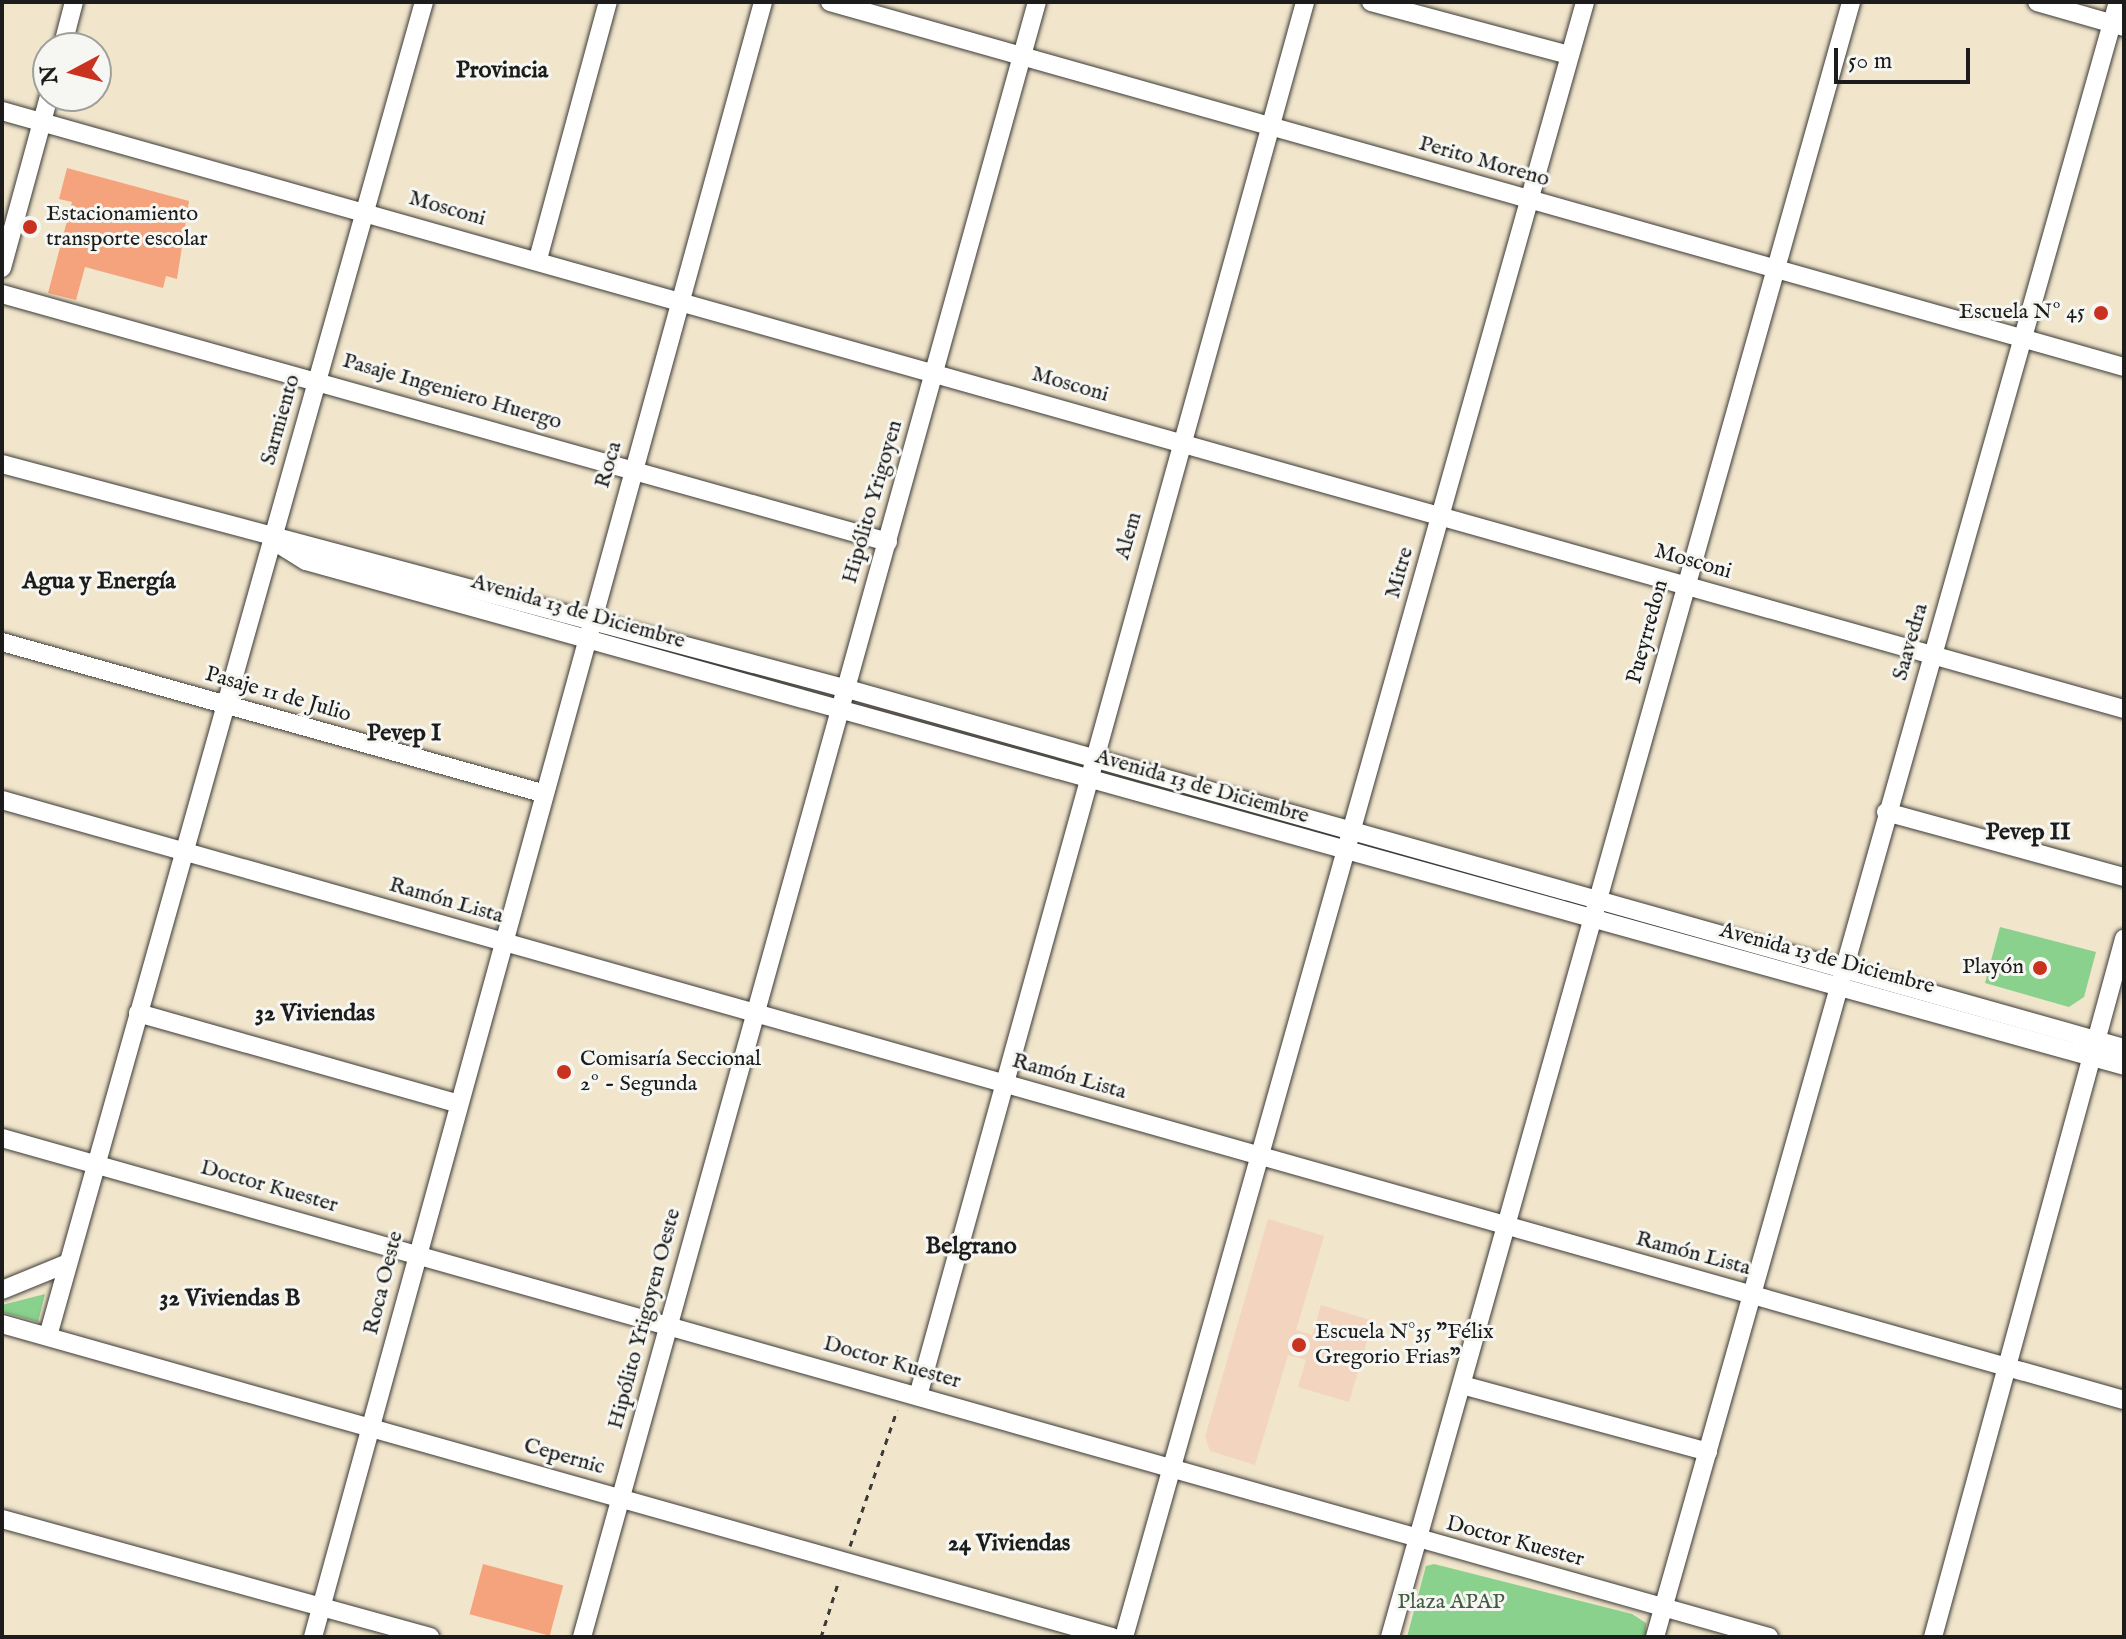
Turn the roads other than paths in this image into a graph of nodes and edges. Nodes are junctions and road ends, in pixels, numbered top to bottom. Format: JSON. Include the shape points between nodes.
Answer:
{"nodes":[{"id":1,"x":74,"y":2,"type":"edge"},
{"id":2,"x":424,"y":2,"type":"edge"},
{"id":3,"x":608,"y":2,"type":"edge"},
{"id":4,"x":763,"y":2,"type":"edge"},
{"id":5,"x":830,"y":2,"type":"edge"},
{"id":6,"x":1037,"y":2,"type":"edge"},
{"id":7,"x":1305,"y":2,"type":"edge"},
{"id":8,"x":1371,"y":2,"type":"edge"},
{"id":9,"x":1585,"y":2,"type":"edge"},
{"id":10,"x":1851,"y":2,"type":"edge"},
{"id":11,"x":2037,"y":2,"type":"edge"},
{"id":12,"x":2118,"y":2,"type":"edge"},
{"id":13,"x":2118,"y":25,"type":"edge"},
{"id":14,"x":66,"y":32,"type":"edge"},
{"id":15,"x":1569,"y":55,"type":"junction"},
{"id":16,"x":1022,"y":56,"type":"junction"},
{"id":17,"x":2,"y":111,"type":"edge"},
{"id":18,"x":45,"y":112,"type":"edge"},
{"id":19,"x":42,"y":122,"type":"junction"},
{"id":20,"x":1269,"y":127,"type":"junction"},
{"id":21,"x":1529,"y":199,"type":"junction"},
{"id":22,"x":365,"y":210,"type":"junction"},
{"id":23,"x":538,"y":259,"type":"junction"},
{"id":24,"x":2,"y":268,"type":"edge"},
{"id":25,"x":1774,"y":269,"type":"junction"},
{"id":26,"x":2,"y":294,"type":"edge"},
{"id":27,"x":681,"y":299,"type":"junction"},
{"id":28,"x":2020,"y":339,"type":"junction"},
{"id":29,"x":2124,"y":367,"type":"edge"},
{"id":30,"x":935,"y":371,"type":"junction"},
{"id":31,"x":318,"y":379,"type":"junction"},
{"id":32,"x":1181,"y":441,"type":"junction"},
{"id":33,"x":2,"y":464,"type":"edge"},
{"id":34,"x":634,"y":469,"type":"junction"},
{"id":35,"x":1441,"y":515,"type":"junction"},
{"id":36,"x":272,"y":540,"type":"junction"},
{"id":37,"x":888,"y":542,"type":"junction"},
{"id":38,"x":1686,"y":585,"type":"junction"},
{"id":39,"x":586,"y":630,"type":"junction"},
{"id":40,"x":2,"y":642,"type":"edge"},
{"id":41,"x":1933,"y":655,"type":"junction"},
{"id":42,"x":844,"y":688,"type":"junction"},
{"id":43,"x":227,"y":706,"type":"junction"},
{"id":44,"x":2124,"y":709,"type":"edge"},
{"id":45,"x":839,"y":710,"type":"junction"},
{"id":46,"x":1091,"y":759,"type":"junction"},
{"id":47,"x":1086,"y":779,"type":"junction"},
{"id":48,"x":542,"y":793,"type":"junction"},
{"id":49,"x":2,"y":800,"type":"edge"},
{"id":50,"x":1886,"y":812,"type":"junction"},
{"id":51,"x":1351,"y":833,"type":"junction"},
{"id":52,"x":184,"y":851,"type":"junction"},
{"id":53,"x":1346,"y":852,"type":"junction"},
{"id":54,"x":2124,"y":877,"type":"edge"},
{"id":55,"x":1595,"y":911,"type":"junction"},
{"id":56,"x":2124,"y":939,"type":"edge"},
{"id":57,"x":501,"y":942,"type":"junction"},
{"id":58,"x":1841,"y":979,"type":"junction"},
{"id":59,"x":138,"y":1013,"type":"junction"},
{"id":60,"x":752,"y":1013,"type":"junction"},
{"id":61,"x":2124,"y":1048,"type":"edge"},
{"id":62,"x":2095,"y":1049,"type":"junction"},
{"id":63,"x":2124,"y":1066,"type":"edge"},
{"id":64,"x":1003,"y":1083,"type":"junction"},
{"id":65,"x":456,"y":1103,"type":"junction"},
{"id":66,"x":2,"y":1138,"type":"edge"},
{"id":67,"x":1262,"y":1157,"type":"junction"},
{"id":68,"x":96,"y":1162,"type":"junction"},
{"id":69,"x":1507,"y":1228,"type":"junction"},
{"id":70,"x":416,"y":1255,"type":"junction"},
{"id":71,"x":68,"y":1263,"type":"junction"},
{"id":72,"x":2,"y":1290,"type":"edge"},
{"id":73,"x":1754,"y":1296,"type":"junction"},
{"id":74,"x":2,"y":1324,"type":"edge"},
{"id":75,"x":668,"y":1325,"type":"junction"},
{"id":76,"x":48,"y":1336,"type":"junction"},
{"id":77,"x":2006,"y":1367,"type":"junction"},
{"id":78,"x":1462,"y":1385,"type":"junction"},
{"id":79,"x":911,"y":1393,"type":"junction"},
{"id":80,"x":2124,"y":1400,"type":"edge"},
{"id":81,"x":373,"y":1426,"type":"junction"},
{"id":82,"x":1708,"y":1452,"type":"junction"},
{"id":83,"x":1170,"y":1468,"type":"junction"},
{"id":84,"x":621,"y":1499,"type":"junction"},
{"id":85,"x":2,"y":1519,"type":"edge"},
{"id":86,"x":1416,"y":1540,"type":"junction"},
{"id":87,"x":322,"y":1607,"type":"junction"},
{"id":88,"x":1663,"y":1607,"type":"junction"},
{"id":89,"x":313,"y":1637,"type":"edge"},
{"id":90,"x":430,"y":1637,"type":"edge"},
{"id":91,"x":582,"y":1637,"type":"edge"},
{"id":92,"x":1112,"y":1637,"type":"edge"},
{"id":93,"x":1124,"y":1637,"type":"edge"},
{"id":94,"x":1390,"y":1637,"type":"edge"},
{"id":95,"x":1655,"y":1637,"type":"edge"},
{"id":96,"x":1769,"y":1637,"type":"edge"},
{"id":97,"x":1933,"y":1637,"type":"edge"}],
"edges":[{"from":1,"to":14,"type":"street"},
{"from":2,"to":22,"type":"street","name":"Sarmiento"},
{"from":3,"to":23,"type":"street"},
{"from":4,"to":27,"type":"street","name":"Roca"},
{"from":5,"to":16,"type":"street","name":"Perito Moreno"},
{"from":6,"to":16,"type":"street","name":"Hipólito Yrigoyen"},
{"from":7,"to":20,"type":"street","name":"Alem"},
{"from":8,"to":15,"type":"street"},
{"from":9,"to":15,"type":"street","name":"Mitre"},
{"from":10,"to":25,"type":"street","name":"Pueyrredon"},
{"from":11,"to":13,"type":"street"},
{"from":12,"to":13,"type":"street","name":"Saavedra"},
{"from":13,"to":28,"type":"street","name":"Saavedra"},
{"from":15,"to":21,"type":"street","name":"Mitre"},
{"from":16,"to":20,"type":"street","name":"Perito Moreno"},
{"from":16,"to":30,"type":"street","name":"Hipólito Yrigoyen"},
{"from":17,"to":19,"type":"street","name":"Mosconi"},
{"from":18,"to":19,"type":"street"},
{"from":19,"to":22,"type":"street","name":"Mosconi"},
{"from":19,"to":24,"type":"street"},
{"from":20,"to":21,"type":"street","name":"Perito Moreno"},
{"from":20,"to":32,"type":"street","name":"Alem"},
{"from":21,"to":25,"type":"street","name":"Perito Moreno"},
{"from":21,"to":35,"type":"street","name":"Mitre"},
{"from":22,"to":23,"type":"street","name":"Mosconi"},
{"from":22,"to":31,"type":"street","name":"Sarmiento"},
{"from":23,"to":27,"type":"street","name":"Mosconi"},
{"from":25,"to":28,"type":"street","name":"Perito Moreno"},
{"from":25,"to":38,"type":"street","name":"Pueyrredon"},
{"from":26,"to":31,"type":"street","name":"Pasaje Ingeniero Huergo"},
{"from":27,"to":30,"type":"street","name":"Mosconi"},
{"from":27,"to":34,"type":"street","name":"Roca"},
{"from":28,"to":29,"type":"street","name":"Perito Moreno"},
{"from":28,"to":41,"type":"street","name":"Saavedra"},
{"from":30,"to":32,"type":"street","name":"Mosconi"},
{"from":30,"to":37,"type":"street","name":"Hipólito Yrigoyen"},
{"from":31,"to":34,"type":"street","name":"Pasaje Ingeniero Huergo"},
{"from":31,"to":36,"type":"street","name":"Sarmiento"},
{"from":32,"to":35,"type":"street","name":"Mosconi"},
{"from":32,"to":46,"type":"street","name":"Alem"},
{"from":33,"to":36,"type":"street","name":"Avenida 13 de Diciembre"},
{"from":34,"to":37,"type":"street","name":"Pasaje Ingeniero Huergo"},
{"from":34,"to":39,"type":"street","name":"Roca"},
{"from":35,"to":38,"type":"street","name":"Mosconi"},
{"from":35,"to":51,"type":"street","name":"Mitre"},
{"from":36,"to":39,"type":"street","name":"Avenida 13 de Diciembre","via":[[306,561]]},
{"from":36,"to":43,"type":"street","name":"Sarmiento"},
{"from":37,"to":42,"type":"street","name":"Hipólito Yrigoyen"},
{"from":38,"to":41,"type":"street","name":"Mosconi"},
{"from":38,"to":55,"type":"street","name":"Pueyrredon"},
{"from":39,"to":42,"type":"street","name":"Avenida 13 de Diciembre"},
{"from":39,"to":45,"type":"street","name":"Avenida 13 de Diciembre"},
{"from":39,"to":48,"type":"street","name":"Roca"},
{"from":40,"to":43,"type":"street","name":"Pasaje 11 de Julio"},
{"from":41,"to":44,"type":"street","name":"Mosconi"},
{"from":41,"to":50,"type":"street","name":"Saavedra"},
{"from":42,"to":45,"type":"street","name":"Hipólito Yrigoyen"},
{"from":42,"to":46,"type":"street","name":"Avenida 13 de Diciembre"},
{"from":43,"to":48,"type":"street","name":"Pasaje 11 de Julio"},
{"from":43,"to":52,"type":"street","name":"Sarmiento"},
{"from":45,"to":47,"type":"street","name":"Avenida 13 de Diciembre"},
{"from":45,"to":60,"type":"street","name":"Hipólito Yrigoyen"},
{"from":46,"to":47,"type":"street","name":"Alem"},
{"from":46,"to":51,"type":"street","name":"Avenida 13 de Diciembre"},
{"from":47,"to":53,"type":"street","name":"Avenida 13 de Diciembre"},
{"from":47,"to":64,"type":"street","name":"Alem"},
{"from":48,"to":57,"type":"street","name":"Roca"},
{"from":49,"to":52,"type":"street","name":"Ramón Lista"},
{"from":50,"to":54,"type":"street"},
{"from":50,"to":58,"type":"street","name":"Saavedra"},
{"from":51,"to":53,"type":"street","name":"Mitre"},
{"from":51,"to":55,"type":"street","name":"Avenida 13 de Diciembre"},
{"from":52,"to":57,"type":"street","name":"Ramón Lista"},
{"from":52,"to":59,"type":"street","name":"Sarmiento"},
{"from":53,"to":55,"type":"street","name":"Avenida 13 de Diciembre"},
{"from":53,"to":67,"type":"street","name":"Mitre"},
{"from":55,"to":58,"type":"street","name":"Avenida 13 de Diciembre"},
{"from":55,"to":69,"type":"street","name":"Pueyrredon"},
{"from":56,"to":62,"type":"street"},
{"from":57,"to":60,"type":"street","name":"Ramón Lista"},
{"from":57,"to":65,"type":"street","name":"Roca Oeste"},
{"from":58,"to":62,"type":"street","name":"Avenida 13 de Diciembre"},
{"from":58,"to":73,"type":"street","name":"Saavedra"},
{"from":59,"to":65,"type":"street"},
{"from":59,"to":68,"type":"street","name":"Sarmiento"},
{"from":60,"to":64,"type":"street","name":"Ramón Lista"},
{"from":60,"to":75,"type":"street","name":"Hipólito Yrigoyen Oeste"},
{"from":61,"to":62,"type":"street","name":"Avenida 13 de Diciembre"},
{"from":62,"to":63,"type":"street","name":"Avenida 13 de Diciembre"},
{"from":62,"to":77,"type":"street"},
{"from":64,"to":67,"type":"street","name":"Ramón Lista"},
{"from":64,"to":79,"type":"street","name":"Alem"},
{"from":65,"to":70,"type":"street","name":"Roca Oeste"},
{"from":66,"to":68,"type":"street","name":"Doctor Kuester"},
{"from":67,"to":69,"type":"street","name":"Ramón Lista"},
{"from":67,"to":83,"type":"street","name":"Mitre"},
{"from":68,"to":70,"type":"street","name":"Doctor Kuester"},
{"from":68,"to":71,"type":"street","name":"Sarmiento"},
{"from":69,"to":73,"type":"street","name":"Ramón Lista"},
{"from":69,"to":78,"type":"street","name":"Pueyrredon"},
{"from":70,"to":75,"type":"street","name":"Doctor Kuester"},
{"from":70,"to":81,"type":"street","name":"Roca Oeste"},
{"from":71,"to":72,"type":"street"},
{"from":71,"to":76,"type":"street","name":"Sarmiento"},
{"from":73,"to":77,"type":"street","name":"Ramón Lista"},
{"from":73,"to":82,"type":"street","name":"Saavedra"},
{"from":74,"to":76,"type":"street","name":"Cepernic"},
{"from":75,"to":79,"type":"street","name":"Doctor Kuester"},
{"from":75,"to":84,"type":"street","name":"Hipólito Yrigoyen Oeste"},
{"from":76,"to":81,"type":"street","name":"Cepernic"},
{"from":77,"to":80,"type":"street","name":"Ramón Lista"},
{"from":77,"to":97,"type":"street"},
{"from":78,"to":82,"type":"street"},
{"from":78,"to":86,"type":"street","name":"Pueyrredon"},
{"from":79,"to":83,"type":"street","name":"Doctor Kuester"},
{"from":81,"to":84,"type":"street","name":"Cepernic"},
{"from":81,"to":87,"type":"street","name":"Roca Oeste"},
{"from":82,"to":88,"type":"street","name":"Saavedra"},
{"from":83,"to":86,"type":"street","name":"Doctor Kuester"},
{"from":83,"to":93,"type":"street","name":"Mitre"},
{"from":84,"to":91,"type":"street","name":"Hipólito Yrigoyen Oeste"},
{"from":84,"to":92,"type":"street","name":"Cepernic"},
{"from":85,"to":87,"type":"street"},
{"from":86,"to":88,"type":"street","name":"Doctor Kuester"},
{"from":86,"to":94,"type":"street","name":"Pueyrredon"},
{"from":87,"to":89,"type":"street","name":"Roca Oeste"},
{"from":87,"to":90,"type":"street"},
{"from":88,"to":95,"type":"street","name":"Saavedra"},
{"from":88,"to":96,"type":"street","name":"Doctor Kuester"}]}
